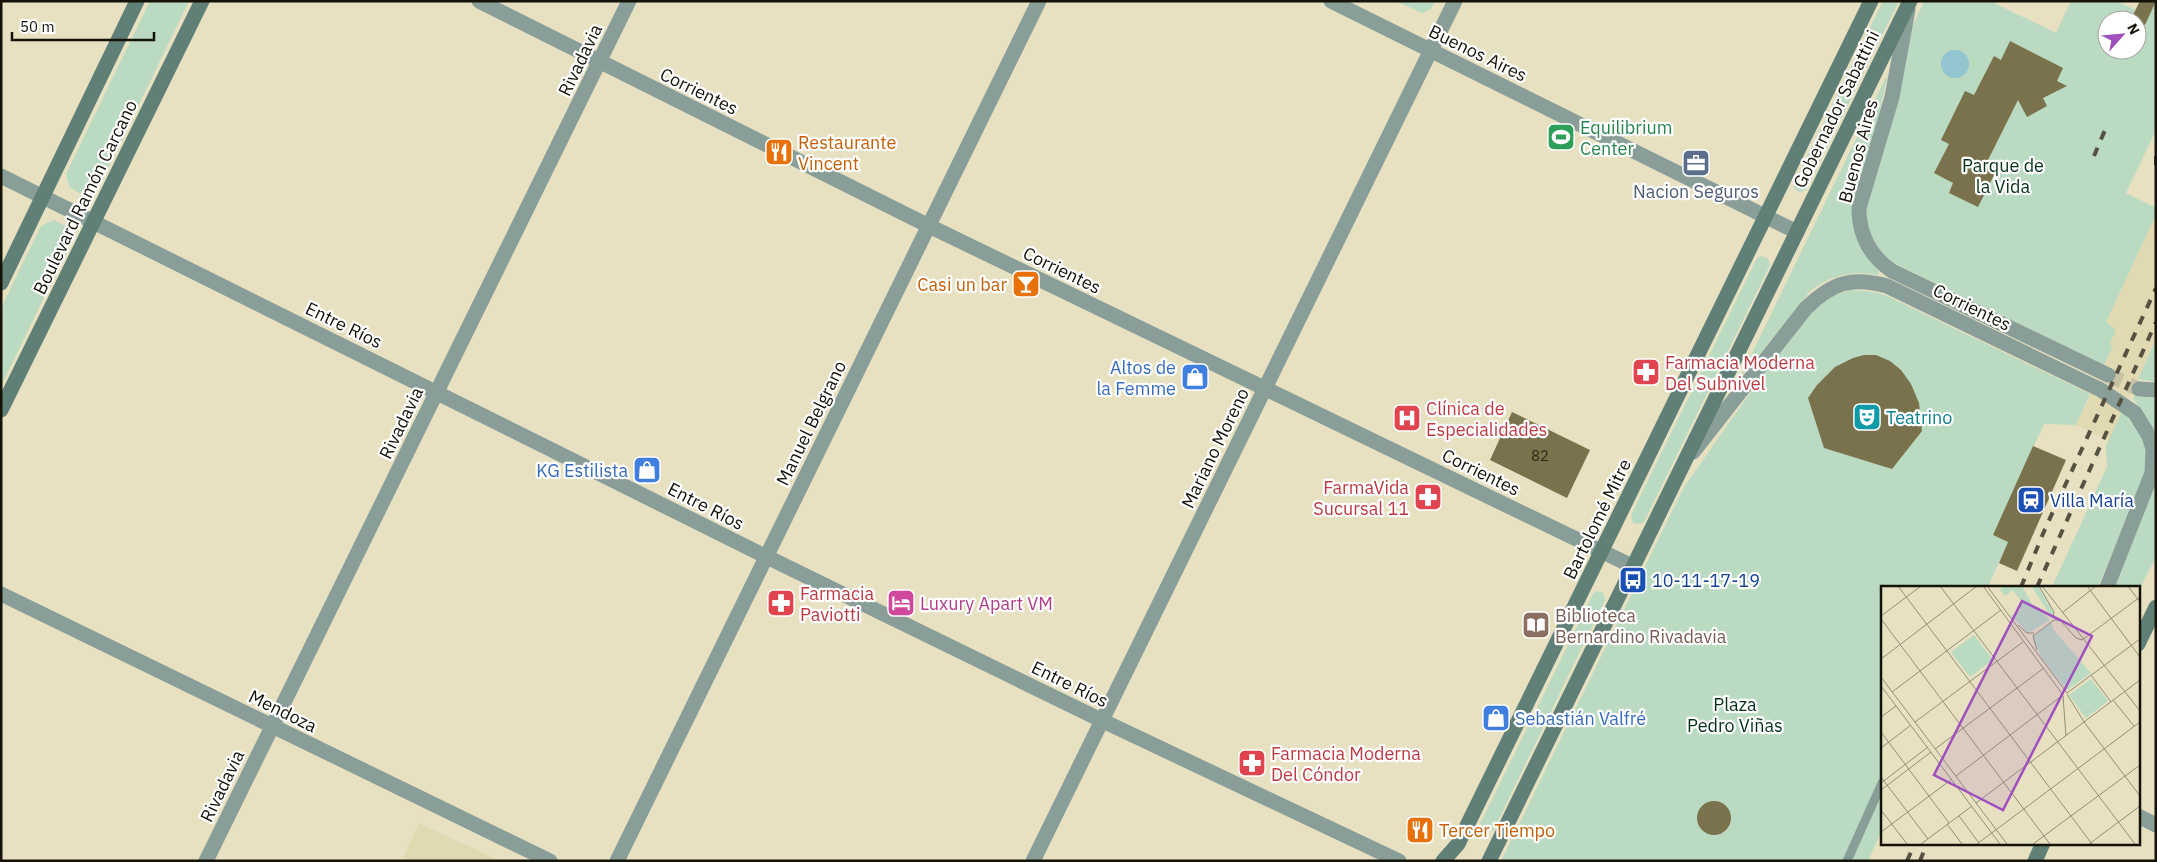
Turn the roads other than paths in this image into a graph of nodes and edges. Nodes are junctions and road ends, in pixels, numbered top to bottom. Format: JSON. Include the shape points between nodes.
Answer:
{"nodes":[{"id":1,"x":137,"y":1,"type":"edge"},
{"id":2,"x":202,"y":1,"type":"edge"},
{"id":3,"x":479,"y":1,"type":"edge"},
{"id":4,"x":629,"y":1,"type":"edge"},
{"id":5,"x":1039,"y":1,"type":"edge"},
{"id":6,"x":1331,"y":1,"type":"edge"},
{"id":7,"x":1455,"y":1,"type":"edge"},
{"id":8,"x":1871,"y":1,"type":"edge"},
{"id":9,"x":1910,"y":2,"type":"edge"},
{"id":10,"x":1430,"y":51,"type":"junction"},
{"id":11,"x":600,"y":62,"type":"junction"},
{"id":12,"x":1,"y":176,"type":"edge"},
{"id":13,"x":43,"y":197,"type":"junction"},
{"id":14,"x":1766,"y":217,"type":"junction"},
{"id":15,"x":94,"y":222,"type":"junction"},
{"id":16,"x":928,"y":226,"type":"junction"},
{"id":17,"x":1797,"y":232,"type":"junction"},
{"id":18,"x":1,"y":283,"type":"edge"},
{"id":19,"x":2108,"y":375,"type":"tunnel mouth"},
{"id":20,"x":1265,"y":389,"type":"junction"},
{"id":21,"x":2139,"y":389,"type":"tunnel mouth"},
{"id":22,"x":2156,"y":390,"type":"edge"},
{"id":23,"x":437,"y":393,"type":"junction"},
{"id":24,"x":1,"y":410,"type":"edge"},
{"id":25,"x":1680,"y":469,"type":"junction"},
{"id":26,"x":1602,"y":551,"type":"junction"},
{"id":27,"x":767,"y":558,"type":"junction"},
{"id":28,"x":1632,"y":566,"type":"junction"},
{"id":29,"x":2106,"y":586,"type":"edge"},
{"id":30,"x":1,"y":594,"type":"edge"},
{"id":31,"x":2156,"y":607,"type":"edge"},
{"id":32,"x":2140,"y":640,"type":"edge"},
{"id":33,"x":1103,"y":721,"type":"junction"},
{"id":34,"x":272,"y":726,"type":"junction"},
{"id":35,"x":1881,"y":785,"type":"edge"},
{"id":36,"x":2140,"y":817,"type":"edge"},
{"id":37,"x":2156,"y":825,"type":"edge"},
{"id":38,"x":2044,"y":844,"type":"edge"},
{"id":39,"x":206,"y":861,"type":"edge"},
{"id":40,"x":550,"y":861,"type":"edge"},
{"id":41,"x":617,"y":861,"type":"edge"},
{"id":42,"x":1033,"y":861,"type":"edge"},
{"id":43,"x":1399,"y":861,"type":"edge"},
{"id":44,"x":1443,"y":861,"type":"edge"},
{"id":45,"x":1489,"y":861,"type":"edge"},
{"id":46,"x":1846,"y":861,"type":"edge"},
{"id":47,"x":2035,"y":861,"type":"edge"}],
"edges":[{"from":1,"to":13,"type":"main road"},
{"from":2,"to":15,"type":"main road","name":"Boulevard Ramón Carcano"},
{"from":3,"to":11,"type":"street","name":"Corrientes"},
{"from":4,"to":11,"type":"street","name":"Rivadavia"},
{"from":5,"to":16,"type":"street","name":"Manuel Belgrano"},
{"from":6,"to":10,"type":"street","name":"Buenos Aires"},
{"from":7,"to":10,"type":"street","name":"Mariano Moreno"},
{"from":8,"to":14,"type":"main road","name":"Gobernador Sabattini"},
{"from":9,"to":17,"type":"main road","name":"Gobernador Sabattini"},
{"from":9,"to":19,"type":"street","name":"Buenos Aires","via":[[1892,97],[1859,208],[1866,243],[1892,271]]},
{"from":10,"to":14,"type":"street","name":"Buenos Aires"},
{"from":10,"to":20,"type":"street","name":"Mariano Moreno"},
{"from":11,"to":16,"type":"street","name":"Corrientes"},
{"from":11,"to":23,"type":"street","name":"Rivadavia"},
{"from":12,"to":13,"type":"street","name":"Entre Ríos"},
{"from":13,"to":15,"type":"street","name":"Entre Ríos"},
{"from":13,"to":18,"type":"main road"},
{"from":14,"to":17,"type":"street","name":"Buenos Aires"},
{"from":14,"to":26,"type":"main road","name":"Bartolomé Mitre"},
{"from":15,"to":23,"type":"street","name":"Entre Ríos"},
{"from":15,"to":24,"type":"main road","name":"Boulevard Ramón Carcano"},
{"from":16,"to":20,"type":"street","name":"Corrientes"},
{"from":16,"to":27,"type":"street","name":"Manuel Belgrano"},
{"from":17,"to":25,"type":"main road"},
{"from":20,"to":26,"type":"street","name":"Corrientes"},
{"from":20,"to":33,"type":"street","name":"Mariano Moreno"},
{"from":21,"to":22,"type":"street"},
{"from":23,"to":27,"type":"street","name":"Entre Ríos"},
{"from":23,"to":34,"type":"street","name":"Rivadavia"},
{"from":25,"to":28,"type":"main road"},
{"from":25,"to":29,"type":"street","name":"Corrientes","via":[[1818,296],[1842,283],[1856,280],[1887,286],[2101,390],[2135,413],[2149,436],[2153,467]]},
{"from":26,"to":28,"type":"street","name":"Corrientes"},
{"from":26,"to":44,"type":"main road","name":"Bartolomé Mitre","via":[[1458,844]]},
{"from":27,"to":33,"type":"street","name":"Entre Ríos"},
{"from":27,"to":41,"type":"street","name":"Manuel Belgrano"},
{"from":28,"to":45,"type":"main road"},
{"from":30,"to":34,"type":"street","name":"Mendoza"},
{"from":31,"to":32,"type":"main road"},
{"from":33,"to":42,"type":"street","name":"Mariano Moreno"},
{"from":33,"to":43,"type":"street","name":"Entre Ríos"},
{"from":34,"to":39,"type":"street","name":"Rivadavia"},
{"from":34,"to":40,"type":"street","name":"Mendoza"},
{"from":35,"to":46,"type":"lane"},
{"from":36,"to":37,"type":"street"},
{"from":38,"to":47,"type":"main road"}]}
